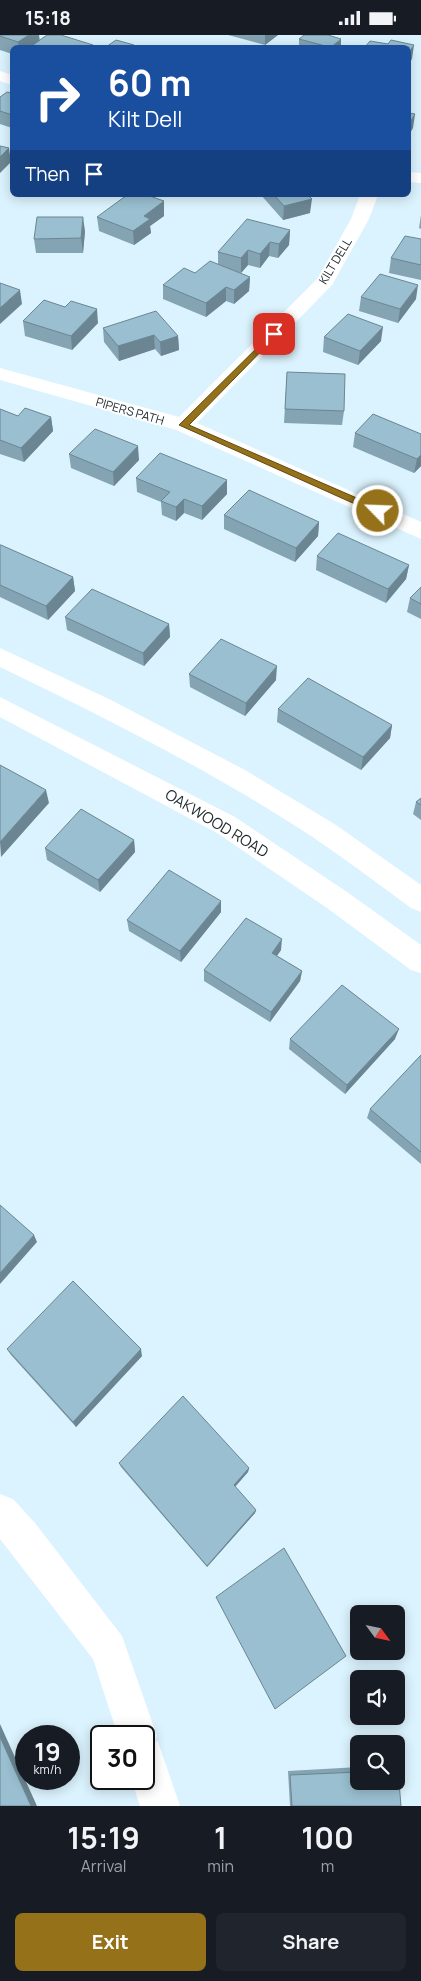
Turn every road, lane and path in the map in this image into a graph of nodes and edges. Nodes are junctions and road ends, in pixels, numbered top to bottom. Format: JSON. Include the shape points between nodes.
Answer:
{"nodes":[{"id":1,"x":369,"y":197,"type":"edge"},
{"id":2,"x":0,"y":374,"type":"edge"},
{"id":3,"x":183,"y":425,"type":"junction"},
{"id":4,"x":421,"y":531,"type":"edge"},
{"id":5,"x":0,"y":657,"type":"edge"},
{"id":6,"x":0,"y":706,"type":"edge"},
{"id":7,"x":421,"y":900,"type":"edge"},
{"id":8,"x":421,"y":961,"type":"edge"},
{"id":9,"x":0,"y":1512,"type":"edge"},
{"id":10,"x":133,"y":1725,"type":"edge"},
{"id":11,"x":155,"y":1790,"type":"edge"},
{"id":12,"x":160,"y":1806,"type":"edge"}],
"edges":[{"from":1,"to":3,"type":"street","name":"KILT DELL","via":[[326,281]]},
{"from":2,"to":3,"type":"street","name":"PIPERS PATH"},
{"from":3,"to":4,"type":"street","name":"PIPERS PATH"},
{"from":5,"to":7,"type":"street","via":[[102,705],[269,796]]},
{"from":6,"to":8,"type":"street","name":"OAKWOOD ROAD","via":[[226,825]]},
{"from":9,"to":10,"type":"street","via":[[109,1649]]},
{"from":11,"to":12,"type":"street"}]}
